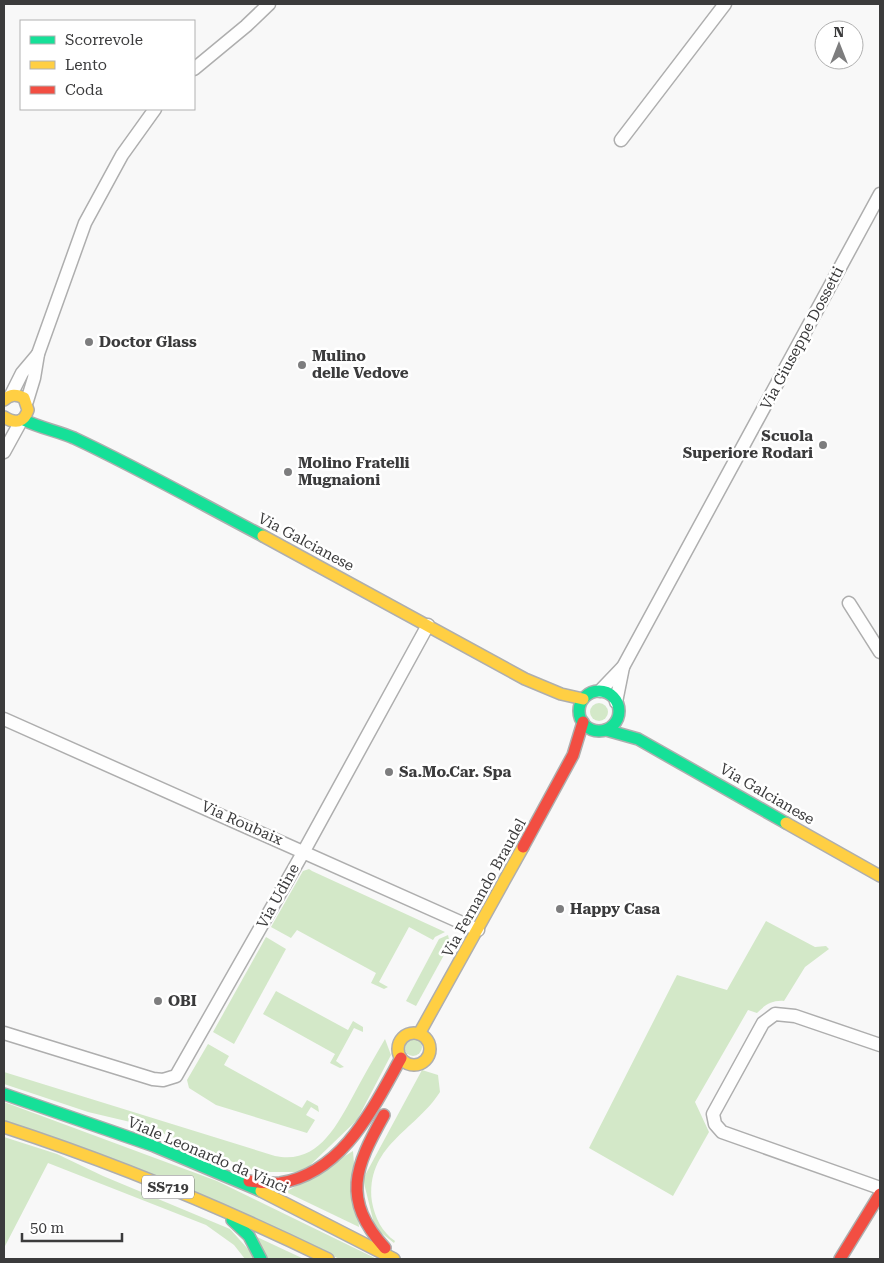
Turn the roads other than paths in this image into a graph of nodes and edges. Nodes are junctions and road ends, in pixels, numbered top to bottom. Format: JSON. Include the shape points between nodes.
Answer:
{"nodes":[{"id":1,"x":269,"y":4,"type":"edge"},
{"id":2,"x":725,"y":4,"type":"edge"},
{"id":3,"x":195,"y":68,"type":"edge"},
{"id":4,"x":154,"y":110,"type":"edge"},
{"id":5,"x":621,"y":140,"type":"dead end"},
{"id":6,"x":880,"y":194,"type":"edge"},
{"id":7,"x":38,"y":354,"type":"junction"},
{"id":8,"x":6,"y":397,"type":"edge"},
{"id":9,"x":28,"y":404,"type":"junction"},
{"id":10,"x":22,"y":420,"type":"junction"},
{"id":11,"x":5,"y":421,"type":"edge"},
{"id":12,"x":71,"y":437,"type":"junction"},
{"id":13,"x":4,"y":452,"type":"edge"},
{"id":14,"x":850,"y":603,"type":"dead end"},
{"id":15,"x":428,"y":625,"type":"junction"},
{"id":16,"x":880,"y":652,"type":"edge"},
{"id":17,"x":623,"y":667,"type":"junction"},
{"id":18,"x":525,"y":679,"type":"junction"},
{"id":19,"x":600,"y":691,"type":"junction"},
{"id":20,"x":584,"y":699,"type":"junction"},
{"id":21,"x":618,"y":708,"type":"junction"},
{"id":22,"x":4,"y":718,"type":"edge"},
{"id":23,"x":581,"y":718,"type":"junction"},
{"id":24,"x":602,"y":730,"type":"junction"},
{"id":25,"x":638,"y":739,"type":"junction"},
{"id":26,"x":573,"y":755,"type":"junction"},
{"id":27,"x":304,"y":850,"type":"junction"},
{"id":28,"x":880,"y":876,"type":"edge"},
{"id":29,"x":478,"y":930,"type":"junction"},
{"id":30,"x":4,"y":1033,"type":"edge"},
{"id":31,"x":419,"y":1034,"type":"junction"},
{"id":32,"x":880,"y":1045,"type":"edge"},
{"id":33,"x":401,"y":1058,"type":"junction"},
{"id":34,"x":4,"y":1094,"type":"edge"},
{"id":35,"x":390,"y":1106,"type":"dead end"},
{"id":36,"x":4,"y":1127,"type":"edge"},
{"id":37,"x":215,"y":1172,"type":"junction"},
{"id":38,"x":880,"y":1188,"type":"edge"},
{"id":39,"x":880,"y":1194,"type":"edge"},
{"id":40,"x":208,"y":1204,"type":"junction"},
{"id":41,"x":261,"y":1259,"type":"edge"},
{"id":42,"x":328,"y":1259,"type":"edge"},
{"id":43,"x":394,"y":1259,"type":"edge"},
{"id":44,"x":400,"y":1259,"type":"edge"},
{"id":45,"x":840,"y":1259,"type":"edge"}],
"edges":[{"from":1,"to":3,"type":"street"},
{"from":2,"to":5,"type":"street"},
{"from":4,"to":7,"type":"street","via":[[122,154],[89,215]]},
{"from":6,"to":17,"type":"street","name":"Via Giuseppe Dossetti"},
{"from":7,"to":8,"type":"street"},
{"from":7,"to":9,"type":"street"},
{"from":8,"to":9,"type":"main road","name":"Via Galcianese","via":[[20,396]]},
{"from":9,"to":10,"type":"main road"},
{"from":9,"to":12,"type":"main road","name":"Via Galcianese"},
{"from":10,"to":11,"type":"main road","name":"Via Galcianese"},
{"from":10,"to":12,"type":"main road","name":"Via Galcianese"},
{"from":10,"to":13,"type":"street"},
{"from":12,"to":15,"type":"main road","name":"Via Galcianese"},
{"from":14,"to":16,"type":"street"},
{"from":15,"to":18,"type":"main road","name":"Via Galcianese"},
{"from":15,"to":27,"type":"street","name":"Via Udine"},
{"from":17,"to":19,"type":"street","name":"Via Giuseppe Dossetti"},
{"from":17,"to":21,"type":"street","name":"Via Giuseppe Dossetti"},
{"from":18,"to":20,"type":"main road","name":"Via Galcianese","via":[[561,694]]},
{"from":18,"to":23,"type":"main road","name":"Via Galcianese"},
{"from":19,"to":20,"type":"main road","via":[[588,694]]},
{"from":19,"to":21,"type":"main road","name":"Via Galcianese","via":[[612,696]]},
{"from":20,"to":23,"type":"main road","via":[[579,706]]},
{"from":21,"to":24,"type":"main road","via":[[616,722]]},
{"from":21,"to":25,"type":"main road","name":"Via Galcianese"},
{"from":22,"to":27,"type":"street","name":"Via Roubaix"},
{"from":23,"to":24,"type":"main road","name":"Via Galcianese","via":[[588,727]]},
{"from":23,"to":26,"type":"main road","name":"Via Fernando Braudel"},
{"from":24,"to":25,"type":"main road","name":"Via Galcianese"},
{"from":24,"to":26,"type":"main road","name":"Via Fernando Braudel"},
{"from":25,"to":28,"type":"main road","name":"Via Galcianese"},
{"from":26,"to":29,"type":"main road","name":"Via Fernando Braudel"},
{"from":27,"to":29,"type":"street","name":"Via Roubaix"},
{"from":27,"to":30,"type":"street","name":"Via Udine","via":[[176,1076],[153,1079]]},
{"from":29,"to":31,"type":"main road","name":"Via Fernando Braudel"},
{"from":31,"to":33,"type":"main road","via":[[410,1033],[400,1041],[398,1050]]},
{"from":31,"to":33,"type":"main road","via":[[427,1039],[429,1053],[424,1061],[411,1069]]},
{"from":32,"to":38,"type":"street","via":[[795,1016],[775,1014],[763,1023],[713,1114],[718,1129],[727,1134]]},
{"from":33,"to":37,"type":"main road","via":[[357,1131],[340,1152],[317,1170],[280,1184]]},
{"from":34,"to":37,"type":"main road","name":"Viale Leonardo da Vinci","number":"SS719","via":[[100,1126]]},
{"from":35,"to":44,"type":"main road","via":[[360,1162],[356,1188],[364,1223],[378,1242]]},
{"from":36,"to":40,"type":"main road","number":"SS719"},
{"from":37,"to":43,"type":"main road","name":"Viale Leonardo da Vinci","number":"SS719","via":[[292,1206]]},
{"from":39,"to":45,"type":"main road"},
{"from":40,"to":41,"type":"main road","via":[[243,1229],[255,1244]]},
{"from":40,"to":42,"type":"main road","number":"SS719"}]}
